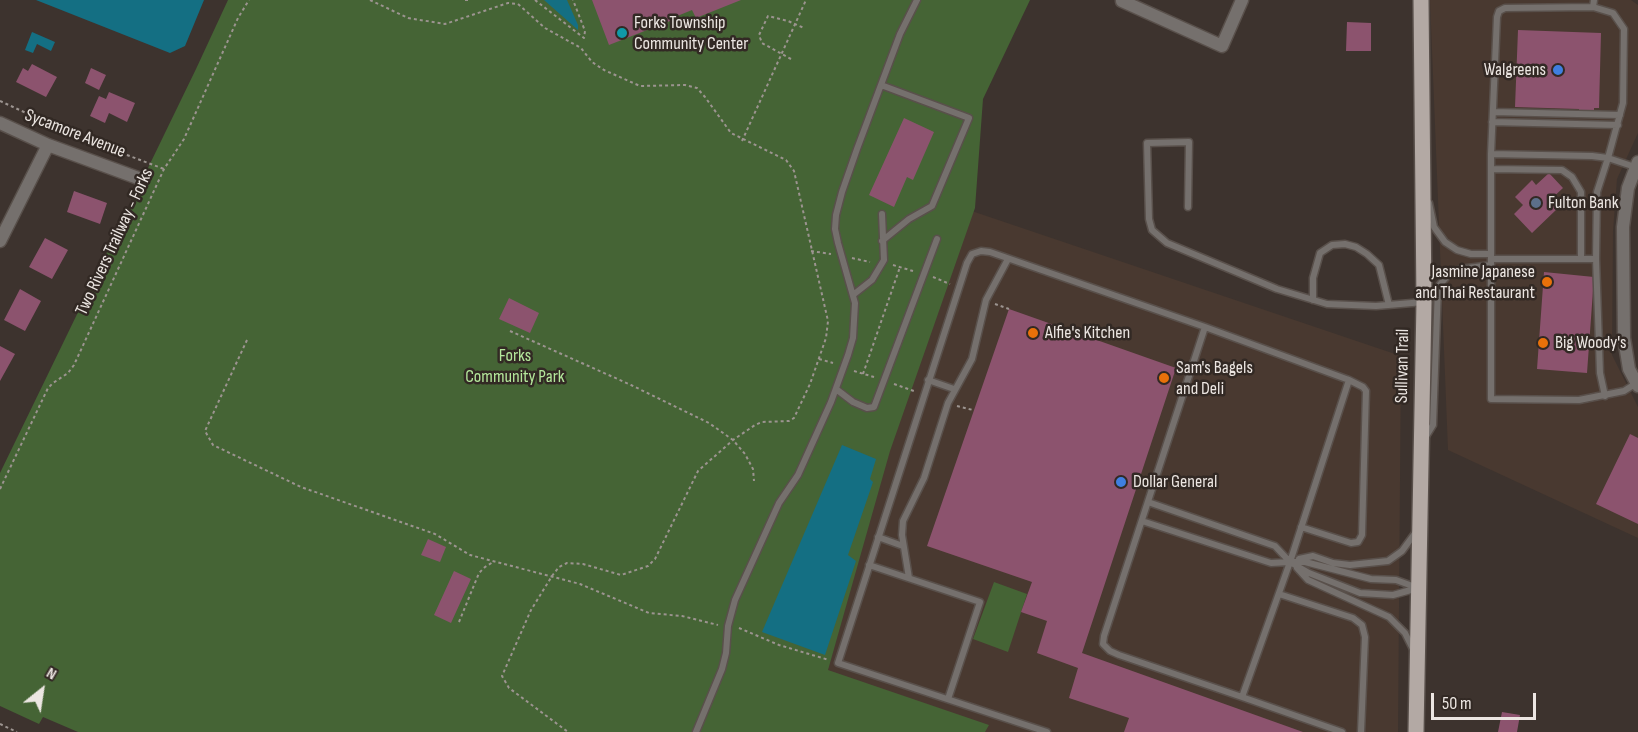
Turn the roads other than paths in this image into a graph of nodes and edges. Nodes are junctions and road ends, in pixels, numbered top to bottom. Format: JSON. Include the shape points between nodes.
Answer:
{"nodes":[{"id":1,"x":917,"y":0,"type":"edge"},
{"id":2,"x":1122,"y":0,"type":"edge"},
{"id":3,"x":1242,"y":0,"type":"edge"},
{"id":4,"x":1422,"y":0,"type":"edge"},
{"id":5,"x":1593,"y":3,"type":"edge"},
{"id":6,"x":881,"y":84,"type":"junction"},
{"id":7,"x":1493,"y":112,"type":"junction"},
{"id":8,"x":1620,"y":115,"type":"junction"},
{"id":9,"x":1492,"y":122,"type":"junction"},
{"id":10,"x":0,"y":123,"type":"edge"},
{"id":11,"x":1618,"y":125,"type":"junction"},
{"id":12,"x":48,"y":145,"type":"junction"},
{"id":13,"x":1491,"y":154,"type":"junction"},
{"id":14,"x":1608,"y":158,"type":"junction"},
{"id":15,"x":1637,"y":165,"type":"edge"},
{"id":16,"x":1491,"y":169,"type":"junction"},
{"id":17,"x":1423,"y":173,"type":"junction"},
{"id":18,"x":138,"y":178,"type":"dead end"},
{"id":19,"x":1188,"y":207,"type":"dead end"},
{"id":20,"x":882,"y":214,"type":"dead end"},
{"id":21,"x":937,"y":239,"type":"dead end"},
{"id":22,"x":0,"y":241,"type":"edge"},
{"id":23,"x":882,"y":241,"type":"junction"},
{"id":24,"x":1008,"y":259,"type":"junction"},
{"id":25,"x":1491,"y":259,"type":"junction"},
{"id":26,"x":1581,"y":259,"type":"junction"},
{"id":27,"x":1596,"y":259,"type":"junction"},
{"id":28,"x":853,"y":295,"type":"junction"},
{"id":29,"x":1312,"y":300,"type":"junction"},
{"id":30,"x":1424,"y":302,"type":"junction"},
{"id":31,"x":1389,"y":305,"type":"junction"},
{"id":32,"x":1205,"y":327,"type":"junction"},
{"id":33,"x":928,"y":380,"type":"junction"},
{"id":34,"x":1349,"y":380,"type":"junction"},
{"id":35,"x":1637,"y":385,"type":"edge"},
{"id":36,"x":836,"y":389,"type":"junction"},
{"id":37,"x":954,"y":389,"type":"junction"},
{"id":38,"x":1605,"y":396,"type":"junction"},
{"id":39,"x":1421,"y":444,"type":"junction"},
{"id":40,"x":1148,"y":502,"type":"junction"},
{"id":41,"x":1142,"y":521,"type":"junction"},
{"id":42,"x":1419,"y":525,"type":"junction"},
{"id":43,"x":1301,"y":527,"type":"junction"},
{"id":44,"x":878,"y":537,"type":"junction"},
{"id":45,"x":903,"y":546,"type":"junction"},
{"id":46,"x":1290,"y":561,"type":"junction"},
{"id":47,"x":869,"y":565,"type":"junction"},
{"id":48,"x":909,"y":578,"type":"junction"},
{"id":49,"x":1418,"y":588,"type":"junction"},
{"id":50,"x":1279,"y":594,"type":"junction"},
{"id":51,"x":1417,"y":662,"type":"junction"},
{"id":52,"x":1242,"y":697,"type":"junction"},
{"id":53,"x":948,"y":699,"type":"junction"},
{"id":54,"x":1332,"y":730,"type":"edge"},
{"id":55,"x":696,"y":732,"type":"edge"},
{"id":56,"x":1047,"y":732,"type":"edge"},
{"id":57,"x":1342,"y":732,"type":"edge"},
{"id":58,"x":1361,"y":732,"type":"edge"},
{"id":59,"x":1416,"y":732,"type":"edge"}],
"edges":[{"from":1,"to":6,"type":"lane"},
{"from":2,"to":3,"type":"street","via":[[1222,46]]},
{"from":4,"to":17,"type":"main road","name":"Sullivan Trail"},
{"from":5,"to":7,"type":"lane","via":[[1499,11]]},
{"from":5,"to":8,"type":"lane","via":[[1613,13],[1624,28]]},
{"from":6,"to":23,"type":"lane","via":[[969,118],[932,206]]},
{"from":6,"to":28,"type":"lane","via":[[836,215],[835,229]]},
{"from":7,"to":8,"type":"lane"},
{"from":7,"to":9,"type":"lane"},
{"from":8,"to":11,"type":"lane"},
{"from":9,"to":11,"type":"lane"},
{"from":9,"to":13,"type":"lane"},
{"from":10,"to":12,"type":"street","name":"Sycamore Avenue"},
{"from":11,"to":14,"type":"lane"},
{"from":12,"to":18,"type":"street","name":"Sycamore Avenue"},
{"from":12,"to":22,"type":"street"},
{"from":13,"to":14,"type":"lane"},
{"from":13,"to":16,"type":"lane"},
{"from":14,"to":15,"type":"lane"},
{"from":14,"to":27,"type":"lane","via":[[1597,192]]},
{"from":15,"to":35,"type":"street","via":[[1628,188],[1623,227],[1624,338],[1629,369]]},
{"from":16,"to":25,"type":"lane"},
{"from":16,"to":26,"type":"lane","via":[[1562,170],[1572,177],[1581,192]]},
{"from":17,"to":25,"type":"lane","via":[[1434,227],[1445,242],[1457,250]]},
{"from":17,"to":30,"type":"main road","name":"Sullivan Trail"},
{"from":19,"to":29,"type":"lane","via":[[1189,142],[1147,143],[1152,230],[1167,243],[1207,261]]},
{"from":20,"to":23,"type":"lane"},
{"from":21,"to":36,"type":"lane","via":[[874,407],[853,402]]},
{"from":23,"to":28,"type":"lane","via":[[884,260],[872,280]]},
{"from":24,"to":32,"type":"lane"},
{"from":24,"to":33,"type":"lane","via":[[990,252],[972,254]]},
{"from":24,"to":37,"type":"lane","via":[[986,300],[972,359]]},
{"from":25,"to":26,"type":"lane"},
{"from":25,"to":38,"type":"lane","via":[[1491,399],[1579,400]]},
{"from":25,"to":39,"type":"lane","via":[[1448,275],[1438,287],[1433,425]]},
{"from":26,"to":27,"type":"lane"},
{"from":27,"to":38,"type":"lane","via":[[1600,373]]},
{"from":28,"to":36,"type":"lane","via":[[853,338]]},
{"from":29,"to":31,"type":"lane","via":[[1327,304]]},
{"from":29,"to":31,"type":"lane","via":[[1320,253],[1332,245],[1344,244],[1362,250],[1379,265]]},
{"from":30,"to":31,"type":"lane"},
{"from":30,"to":39,"type":"main road","name":"Sullivan Trail"},
{"from":32,"to":34,"type":"lane"},
{"from":32,"to":40,"type":"lane"},
{"from":33,"to":37,"type":"lane"},
{"from":33,"to":44,"type":"lane"},
{"from":34,"to":43,"type":"lane"},
{"from":34,"to":43,"type":"lane","via":[[1366,391],[1362,535],[1352,543]]},
{"from":35,"to":38,"type":"lane"},
{"from":36,"to":55,"type":"lane","via":[[735,600],[722,669]]},
{"from":37,"to":45,"type":"lane","via":[[923,482],[903,521]]},
{"from":39,"to":42,"type":"main road","name":"Sullivan Trail"},
{"from":40,"to":41,"type":"lane"},
{"from":40,"to":46,"type":"lane","via":[[1275,546]]},
{"from":41,"to":46,"type":"lane","via":[[1271,563]]},
{"from":41,"to":52,"type":"lane","via":[[1103,644],[1119,655]]},
{"from":42,"to":46,"type":"lane","via":[[1406,547],[1388,561],[1350,565],[1313,556]]},
{"from":42,"to":49,"type":"main road","name":"Sullivan Trail"},
{"from":43,"to":46,"type":"lane"},
{"from":44,"to":45,"type":"lane"},
{"from":44,"to":47,"type":"lane"},
{"from":45,"to":48,"type":"lane"},
{"from":46,"to":49,"type":"lane","via":[[1371,579],[1396,580]]},
{"from":46,"to":49,"type":"lane","via":[[1309,573],[1360,593],[1393,595]]},
{"from":46,"to":50,"type":"lane"},
{"from":46,"to":51,"type":"lane","via":[[1308,580],[1389,618],[1405,633]]},
{"from":47,"to":48,"type":"lane"},
{"from":47,"to":53,"type":"lane","via":[[838,663]]},
{"from":48,"to":53,"type":"lane","via":[[980,602]]},
{"from":49,"to":51,"type":"main road","name":"Sullivan Trail"},
{"from":50,"to":52,"type":"lane"},
{"from":50,"to":58,"type":"lane","via":[[1353,618],[1364,628]]},
{"from":51,"to":59,"type":"main road","name":"Sullivan Trail"},
{"from":52,"to":54,"type":"lane"},
{"from":53,"to":56,"type":"lane"},
{"from":54,"to":57,"type":"lane"}]}
